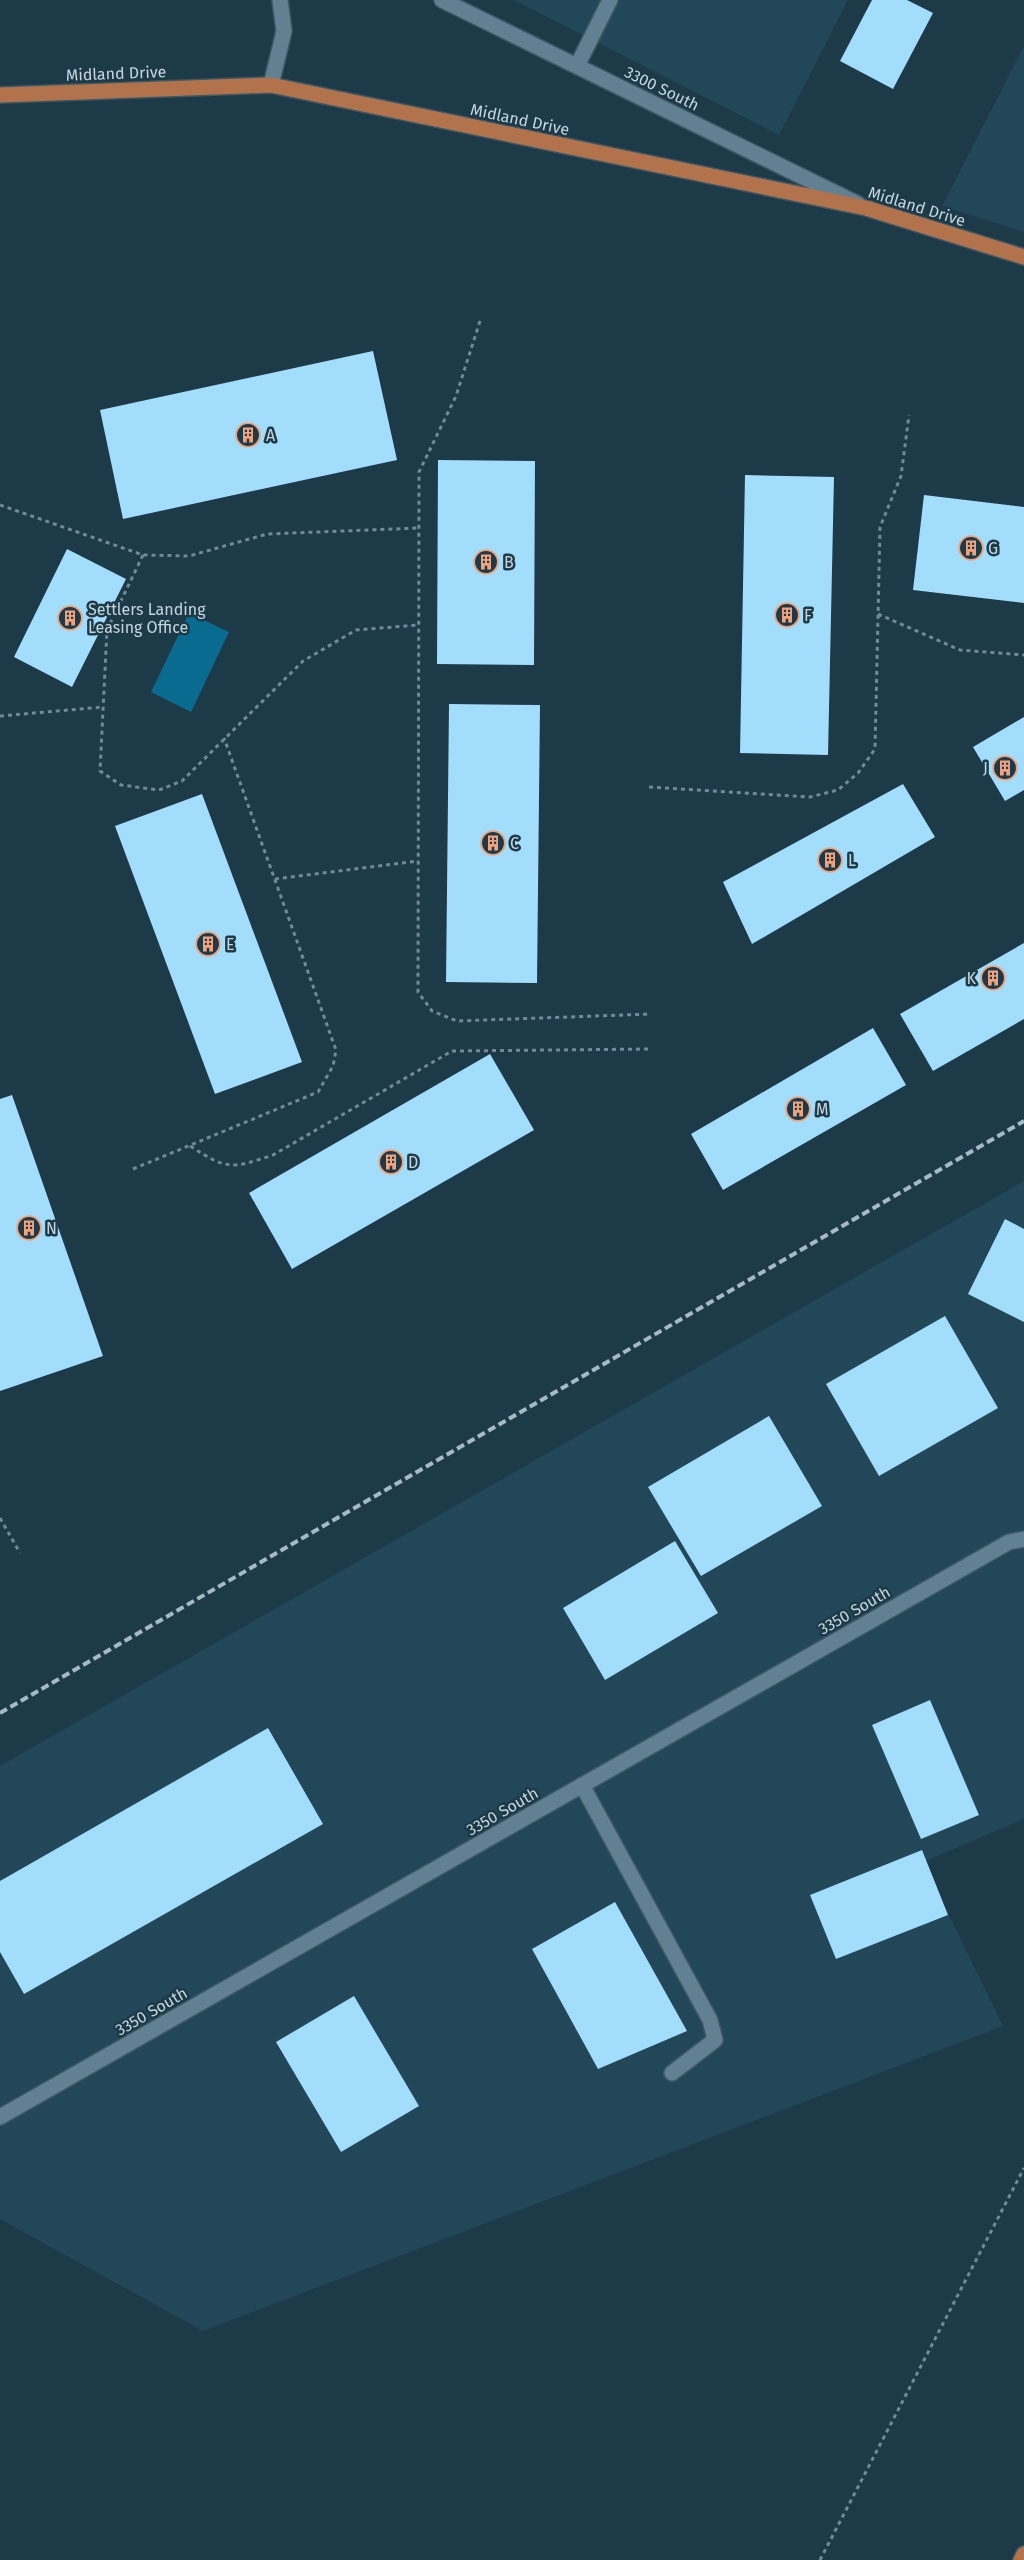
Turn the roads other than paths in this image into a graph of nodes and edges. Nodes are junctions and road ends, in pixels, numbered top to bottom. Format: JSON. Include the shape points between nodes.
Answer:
{"nodes":[{"id":1,"x":280,"y":0,"type":"edge"},
{"id":2,"x":442,"y":0,"type":"edge"},
{"id":3,"x":610,"y":0,"type":"edge"},
{"id":4,"x":577,"y":66,"type":"junction"},
{"id":5,"x":271,"y":85,"type":"junction"},
{"id":6,"x":0,"y":95,"type":"edge"},
{"id":7,"x":866,"y":208,"type":"junction"},
{"id":8,"x":1024,"y":257,"type":"edge"},
{"id":9,"x":1024,"y":1539,"type":"edge"},
{"id":10,"x":582,"y":1785,"type":"junction"},
{"id":11,"x":672,"y":2073,"type":"dead end"},
{"id":12,"x":0,"y":2117,"type":"edge"},
{"id":13,"x":1024,"y":2554,"type":"edge"},
{"id":14,"x":1021,"y":2560,"type":"edge"}],
"edges":[{"from":1,"to":5,"type":"street","via":[[284,31]]},
{"from":2,"to":4,"type":"street","name":"3300 South"},
{"from":3,"to":4,"type":"street"},
{"from":4,"to":7,"type":"street","name":"3300 South"},
{"from":5,"to":6,"type":"main road","name":"Midland Drive"},
{"from":5,"to":7,"type":"main road","name":"Midland Drive"},
{"from":7,"to":8,"type":"main road","name":"Midland Drive"},
{"from":9,"to":10,"type":"street","name":"3350 South","via":[[1009,1542]]},
{"from":10,"to":11,"type":"street","via":[[710,2020],[715,2040]]},
{"from":10,"to":12,"type":"street","name":"3350 South"},
{"from":13,"to":14,"type":"main road"}]}
